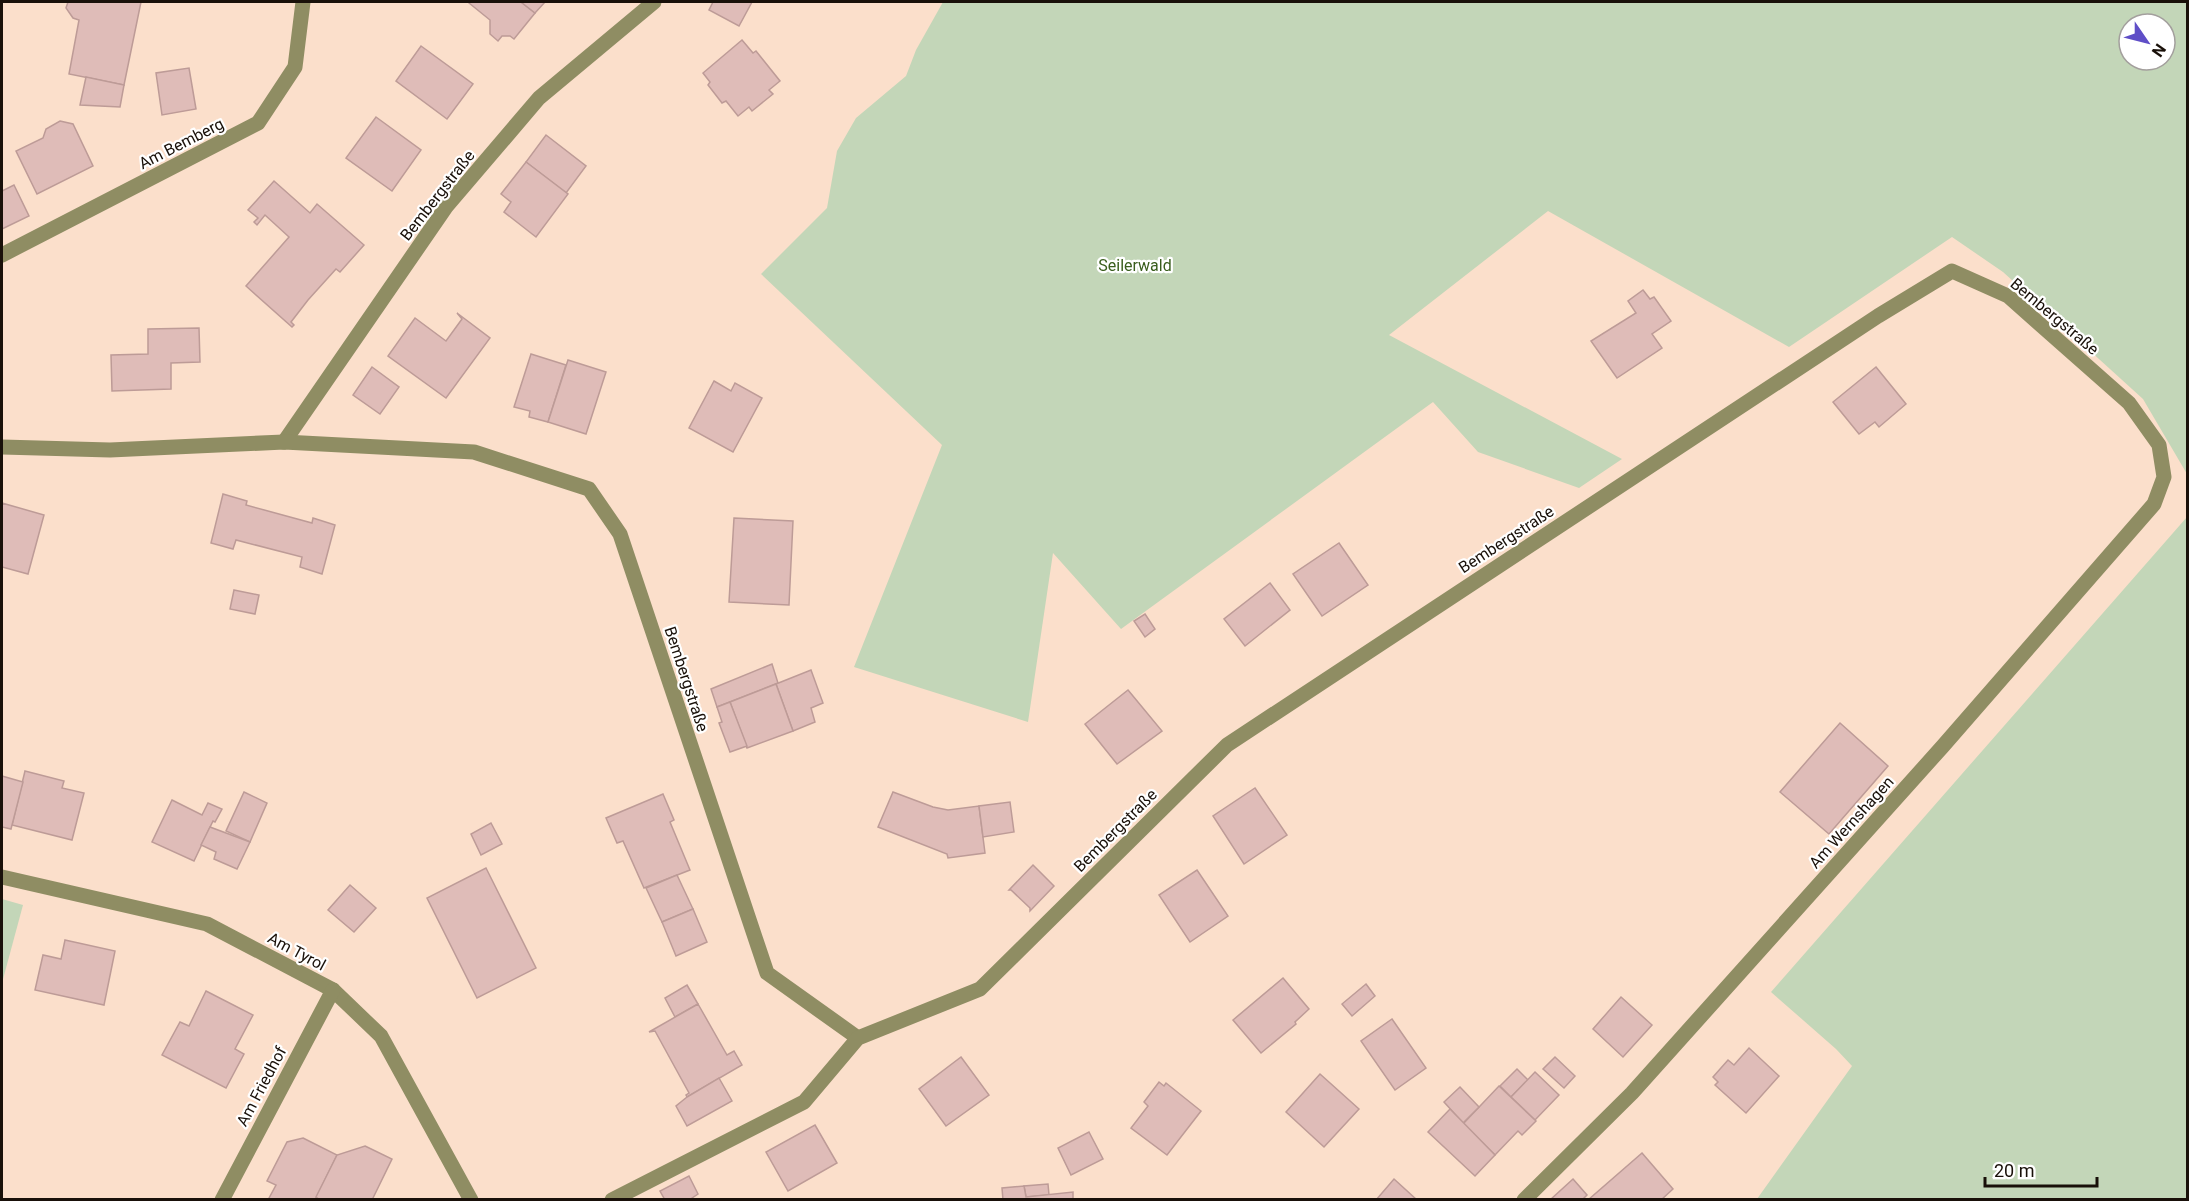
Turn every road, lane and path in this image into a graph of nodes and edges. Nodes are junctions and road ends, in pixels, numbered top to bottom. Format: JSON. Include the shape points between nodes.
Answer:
{"nodes":[{"id":1,"x":303,"y":2,"type":"edge"},
{"id":2,"x":654,"y":2,"type":"edge"},
{"id":3,"x":2,"y":255,"type":"edge"},
{"id":4,"x":284,"y":442,"type":"junction"},
{"id":5,"x":2159,"y":445,"type":"joint"},
{"id":6,"x":2,"y":447,"type":"edge"},
{"id":7,"x":2,"y":877,"type":"edge"},
{"id":8,"x":333,"y":990,"type":"junction"},
{"id":9,"x":858,"y":1038,"type":"junction"},
{"id":10,"x":222,"y":1200,"type":"edge"},
{"id":11,"x":471,"y":1200,"type":"edge"},
{"id":12,"x":612,"y":1200,"type":"edge"},
{"id":13,"x":1524,"y":1200,"type":"edge"}],
"edges":[{"from":1,"to":3,"type":"street","name":"Am Bemberg","via":[[295,68],[258,123]]},
{"from":2,"to":4,"type":"street","name":"Bembergstraße","via":[[539,98],[446,207]]},
{"from":4,"to":6,"type":"street","name":"Bembergstraße","via":[[110,450]]},
{"from":4,"to":9,"type":"street","name":"Bembergstraße","via":[[474,452],[590,489],[620,534],[766,973]]},
{"from":5,"to":9,"type":"street","name":"Bembergstraße","via":[[2129,403],[2008,296],[1952,271],[1227,745],[980,989]]},
{"from":5,"to":13,"type":"street","name":"Am Wernshagen","via":[[2164,477],[2154,504],[1632,1093]]},
{"from":7,"to":8,"type":"street","name":"Am Tyrol","via":[[207,924]]},
{"from":8,"to":10,"type":"street","name":"Am Friedhof"},
{"from":8,"to":11,"type":"street","name":"Am Tyrol","via":[[381,1036]]},
{"from":9,"to":12,"type":"street","via":[[804,1102]]}]}
